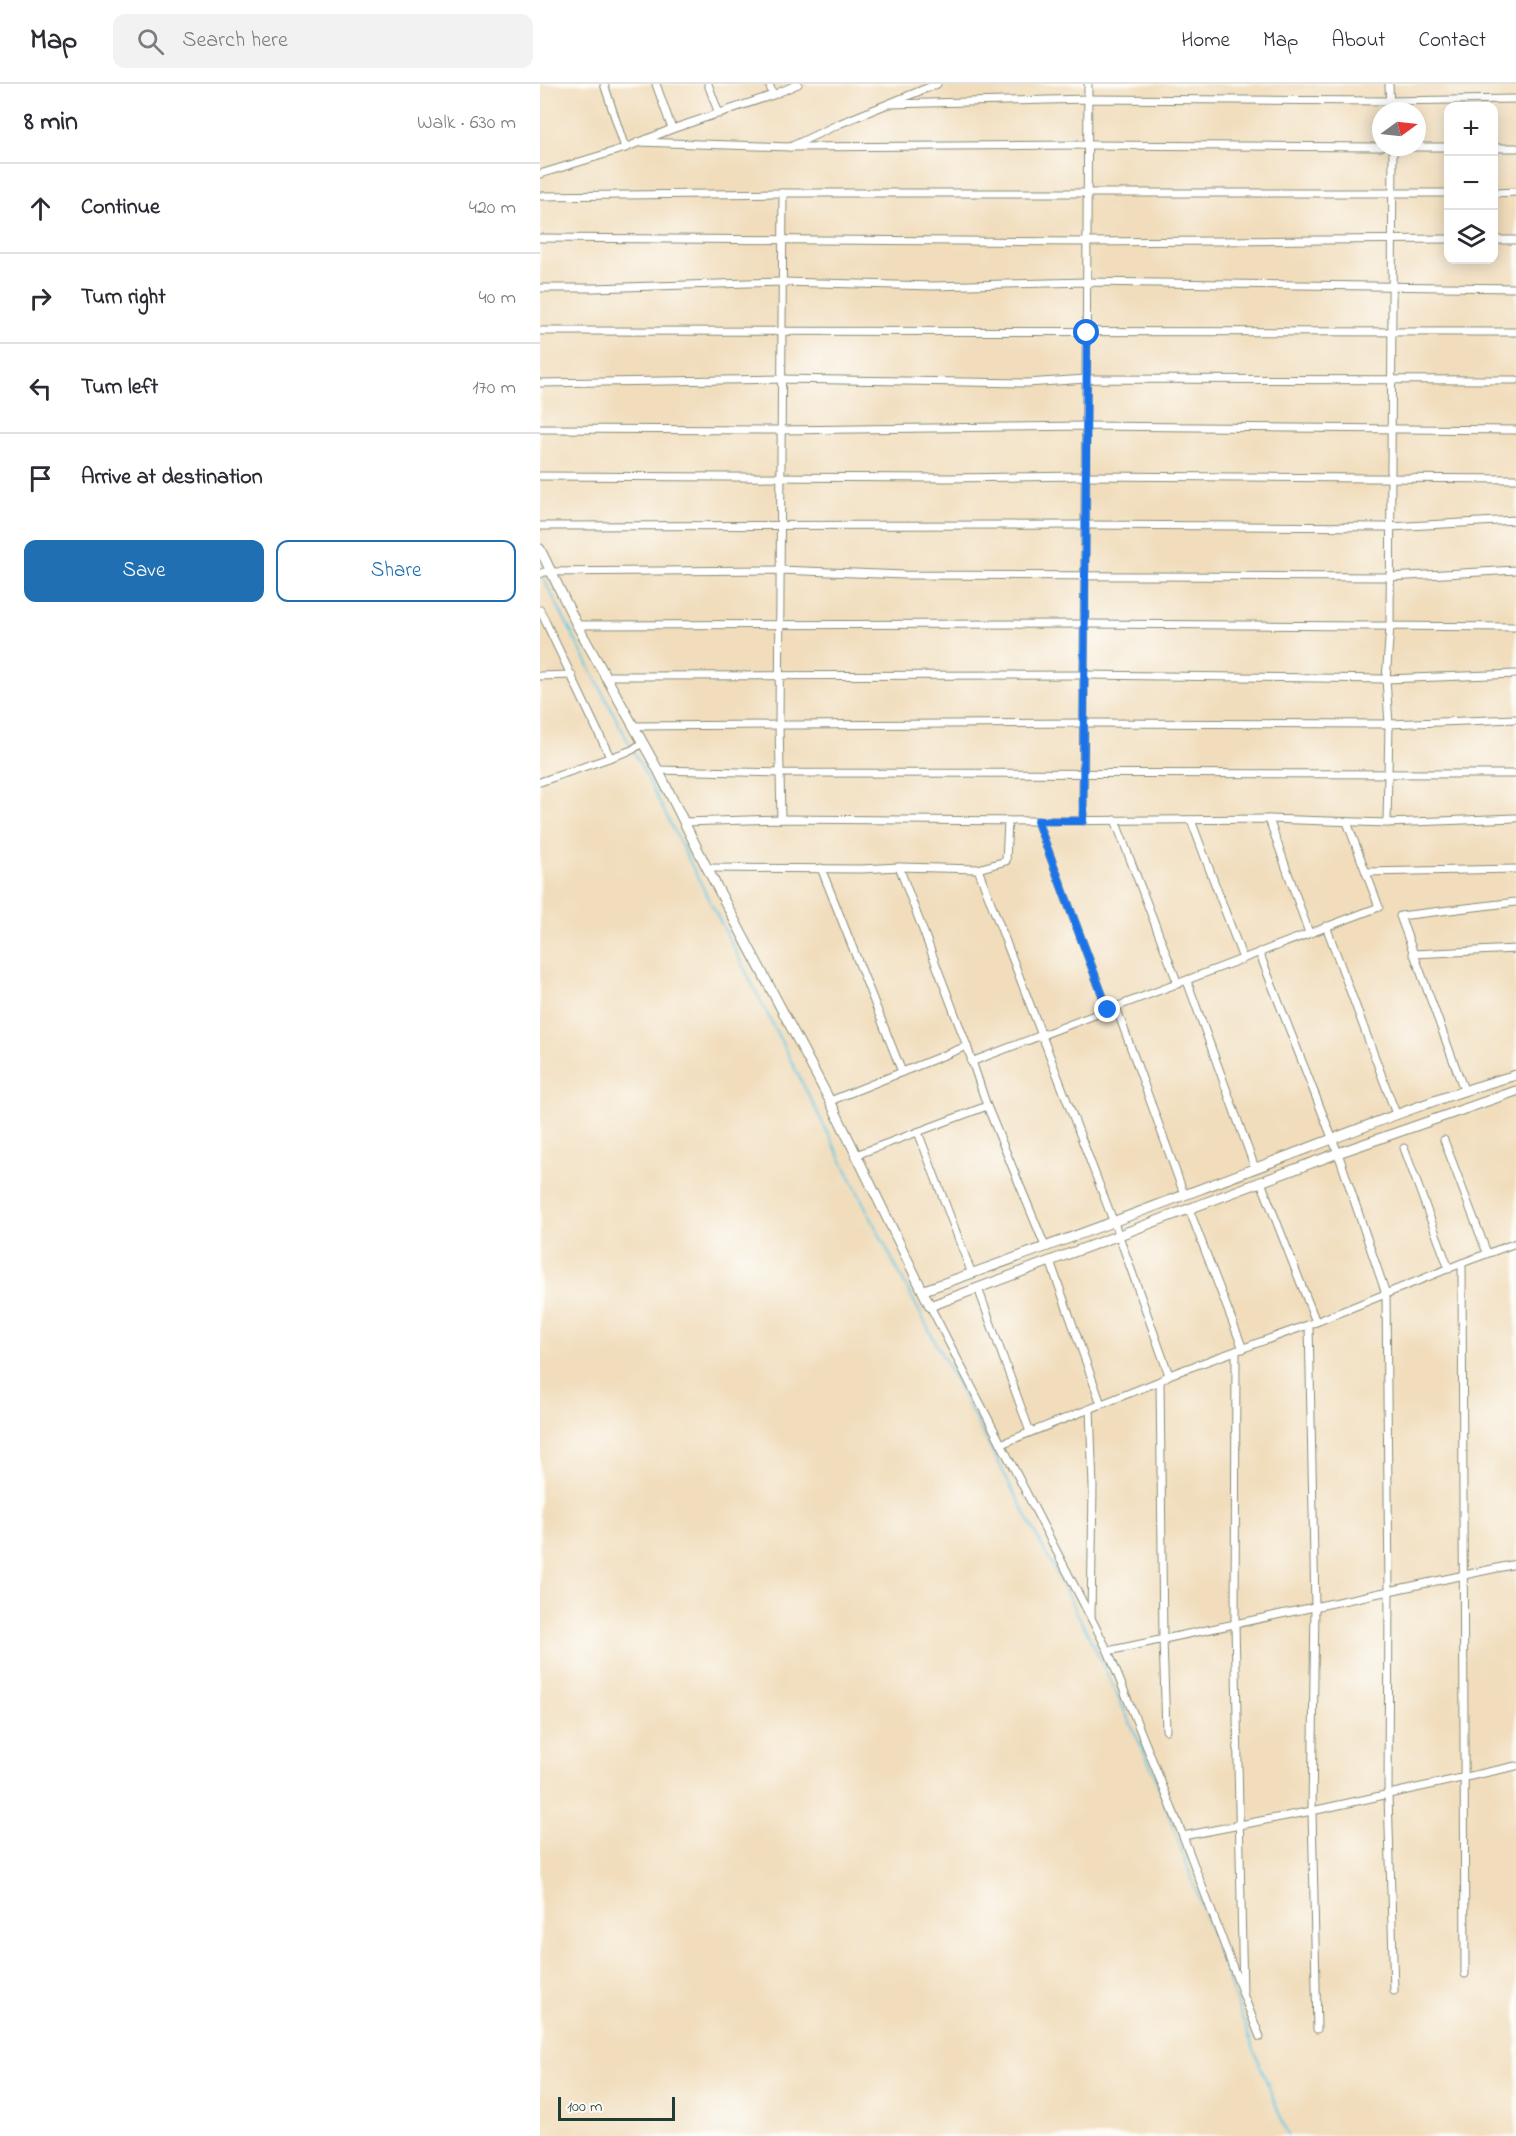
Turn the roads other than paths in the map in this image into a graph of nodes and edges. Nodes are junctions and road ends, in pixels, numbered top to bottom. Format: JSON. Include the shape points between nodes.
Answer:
{"nodes":[{"id":1,"x":604,"y":84,"type":"edge"},
{"id":2,"x":656,"y":84,"type":"edge"},
{"id":3,"x":708,"y":84,"type":"edge"},
{"id":4,"x":769,"y":84,"type":"edge"},
{"id":5,"x":798,"y":84,"type":"edge"},
{"id":6,"x":937,"y":84,"type":"edge"},
{"id":7,"x":1088,"y":84,"type":"edge"},
{"id":8,"x":1389,"y":84,"type":"edge"},
{"id":9,"x":773,"y":95,"type":"junction"},
{"id":10,"x":1088,"y":99,"type":"junction"},
{"id":11,"x":1516,"y":99,"type":"edge"},
{"id":12,"x":1389,"y":101,"type":"junction"},
{"id":13,"x":890,"y":104,"type":"junction"},
{"id":14,"x":719,"y":114,"type":"junction"},
{"id":15,"x":672,"y":129,"type":"junction"},
{"id":16,"x":638,"y":142,"type":"junction"},
{"id":17,"x":1088,"y":145,"type":"junction"},
{"id":18,"x":790,"y":147,"type":"junction"},
{"id":19,"x":1372,"y":147,"type":"edge"},
{"id":20,"x":1426,"y":147,"type":"edge"},
{"id":21,"x":1444,"y":147,"type":"edge"},
{"id":22,"x":625,"y":148,"type":"junction"},
{"id":23,"x":1498,"y":148,"type":"edge"},
{"id":24,"x":1516,"y":148,"type":"edge"},
{"id":25,"x":1394,"y":156,"type":"edge"},
{"id":26,"x":540,"y":174,"type":"edge"},
{"id":27,"x":1516,"y":192,"type":"edge"},
{"id":28,"x":783,"y":193,"type":"junction"},
{"id":29,"x":1086,"y":193,"type":"junction"},
{"id":30,"x":1394,"y":193,"type":"junction"},
{"id":31,"x":1444,"y":193,"type":"edge"},
{"id":32,"x":1498,"y":193,"type":"edge"},
{"id":33,"x":540,"y":196,"type":"edge"},
{"id":34,"x":540,"y":238,"type":"edge"},
{"id":35,"x":782,"y":239,"type":"junction"},
{"id":36,"x":1393,"y":239,"type":"junction"},
{"id":37,"x":1444,"y":239,"type":"edge"},
{"id":38,"x":1498,"y":240,"type":"edge"},
{"id":39,"x":1516,"y":240,"type":"edge"},
{"id":40,"x":1088,"y":242,"type":"junction"},
{"id":41,"x":782,"y":282,"type":"junction"},
{"id":42,"x":1087,"y":282,"type":"junction"},
{"id":43,"x":1392,"y":286,"type":"junction"},
{"id":44,"x":540,"y":288,"type":"edge"},
{"id":45,"x":1516,"y":288,"type":"edge"},
{"id":46,"x":540,"y":331,"type":"edge"},
{"id":47,"x":782,"y":331,"type":"junction"},
{"id":48,"x":1391,"y":332,"type":"junction"},
{"id":49,"x":1516,"y":332,"type":"edge"},
{"id":50,"x":1087,"y":333,"type":"junction"},
{"id":51,"x":782,"y":379,"type":"junction"},
{"id":52,"x":1086,"y":379,"type":"junction"},
{"id":53,"x":1392,"y":380,"type":"junction"},
{"id":54,"x":1516,"y":380,"type":"edge"},
{"id":55,"x":540,"y":383,"type":"edge"},
{"id":56,"x":1086,"y":426,"type":"junction"},
{"id":57,"x":540,"y":429,"type":"edge"},
{"id":58,"x":782,"y":430,"type":"junction"},
{"id":59,"x":1391,"y":430,"type":"junction"},
{"id":60,"x":1516,"y":430,"type":"edge"},
{"id":61,"x":540,"y":476,"type":"edge"},
{"id":62,"x":1087,"y":476,"type":"junction"},
{"id":63,"x":781,"y":477,"type":"junction"},
{"id":64,"x":1390,"y":477,"type":"junction"},
{"id":65,"x":1516,"y":479,"type":"edge"},
{"id":66,"x":1516,"y":520,"type":"edge"},
{"id":67,"x":781,"y":525,"type":"junction"},
{"id":68,"x":1085,"y":525,"type":"junction"},
{"id":69,"x":540,"y":526,"type":"edge"},
{"id":70,"x":1390,"y":527,"type":"junction"},
{"id":71,"x":540,"y":549,"type":"edge"},
{"id":72,"x":780,"y":570,"type":"junction"},
{"id":73,"x":1516,"y":570,"type":"edge"},
{"id":74,"x":545,"y":572,"type":"edge"},
{"id":75,"x":1085,"y":576,"type":"junction"},
{"id":76,"x":1390,"y":577,"type":"junction"},
{"id":77,"x":540,"y":610,"type":"edge"},
{"id":78,"x":1085,"y":624,"type":"junction"},
{"id":79,"x":577,"y":625,"type":"junction"},
{"id":80,"x":780,"y":625,"type":"junction"},
{"id":81,"x":544,"y":626,"type":"edge"},
{"id":82,"x":1390,"y":627,"type":"junction"},
{"id":83,"x":1516,"y":627,"type":"edge"},
{"id":84,"x":1516,"y":674,"type":"edge"},
{"id":85,"x":572,"y":675,"type":"junction"},
{"id":86,"x":1085,"y":675,"type":"junction"},
{"id":87,"x":540,"y":676,"type":"edge"},
{"id":88,"x":604,"y":676,"type":"junction"},
{"id":89,"x":780,"y":676,"type":"junction"},
{"id":90,"x":1386,"y":679,"type":"junction"},
{"id":91,"x":1516,"y":719,"type":"edge"},
{"id":92,"x":1084,"y":723,"type":"junction"},
{"id":93,"x":779,"y":724,"type":"junction"},
{"id":94,"x":1389,"y":724,"type":"junction"},
{"id":95,"x":633,"y":726,"type":"junction"},
{"id":96,"x":640,"y":745,"type":"junction"},
{"id":97,"x":613,"y":756,"type":"junction"},
{"id":98,"x":658,"y":770,"type":"junction"},
{"id":99,"x":781,"y":773,"type":"junction"},
{"id":100,"x":1083,"y":774,"type":"junction"},
{"id":101,"x":1388,"y":774,"type":"junction"},
{"id":102,"x":1516,"y":774,"type":"edge"},
{"id":103,"x":540,"y":782,"type":"edge"},
{"id":104,"x":1516,"y":818,"type":"edge"},
{"id":105,"x":781,"y":819,"type":"junction"},
{"id":106,"x":1269,"y":819,"type":"junction"},
{"id":107,"x":1008,"y":820,"type":"junction"},
{"id":108,"x":1115,"y":820,"type":"junction"},
{"id":109,"x":1191,"y":820,"type":"junction"},
{"id":110,"x":1037,"y":821,"type":"junction"},
{"id":111,"x":1083,"y":821,"type":"junction"},
{"id":112,"x":684,"y":822,"type":"junction"},
{"id":113,"x":1347,"y":822,"type":"junction"},
{"id":114,"x":1387,"y":823,"type":"junction"},
{"id":115,"x":899,"y":867,"type":"junction"},
{"id":116,"x":707,"y":868,"type":"junction"},
{"id":117,"x":820,"y":868,"type":"junction"},
{"id":118,"x":1516,"y":868,"type":"edge"},
{"id":119,"x":978,"y":869,"type":"junction"},
{"id":120,"x":1366,"y":872,"type":"junction"},
{"id":121,"x":1516,"y":902,"type":"edge"},
{"id":122,"x":1326,"y":926,"type":"junction"},
{"id":123,"x":1309,"y":933,"type":"junction"},
{"id":124,"x":1516,"y":949,"type":"edge"},
{"id":125,"x":1259,"y":952,"type":"junction"},
{"id":126,"x":1413,"y":954,"type":"junction"},
{"id":127,"x":1243,"y":958,"type":"junction"},
{"id":128,"x":1187,"y":981,"type":"junction"},
{"id":129,"x":1178,"y":984,"type":"junction"},
{"id":130,"x":1112,"y":1009,"type":"junction"},
{"id":131,"x":1041,"y":1035,"type":"junction"},
{"id":132,"x":967,"y":1047,"type":"junction"},
{"id":133,"x":971,"y":1062,"type":"junction"},
{"id":134,"x":902,"y":1072,"type":"junction"},
{"id":135,"x":1516,"y":1075,"type":"edge"},
{"id":136,"x":1464,"y":1090,"type":"junction"},
{"id":137,"x":1516,"y":1091,"type":"edge"},
{"id":138,"x":830,"y":1101,"type":"junction"},
{"id":139,"x":987,"y":1106,"type":"junction"},
{"id":140,"x":1396,"y":1114,"type":"junction"},
{"id":141,"x":918,"y":1132,"type":"junction"},
{"id":142,"x":1332,"y":1139,"type":"junction"},
{"id":143,"x":1443,"y":1140,"type":"dead end"},
{"id":144,"x":1404,"y":1148,"type":"dead end"},
{"id":145,"x":1338,"y":1153,"type":"junction"},
{"id":146,"x":856,"y":1155,"type":"junction"},
{"id":147,"x":1255,"y":1168,"type":"junction"},
{"id":148,"x":1261,"y":1182,"type":"junction"},
{"id":149,"x":1184,"y":1194,"type":"junction"},
{"id":150,"x":1189,"y":1209,"type":"junction"},
{"id":151,"x":1113,"y":1223,"type":"junction"},
{"id":152,"x":1119,"y":1236,"type":"junction"},
{"id":153,"x":1516,"y":1243,"type":"edge"},
{"id":154,"x":1045,"y":1246,"type":"junction"},
{"id":155,"x":1487,"y":1253,"type":"junction"},
{"id":156,"x":1050,"y":1261,"type":"junction"},
{"id":157,"x":1462,"y":1263,"type":"junction"},
{"id":158,"x":1449,"y":1269,"type":"junction"},
{"id":159,"x":972,"y":1274,"type":"junction"},
{"id":160,"x":978,"y":1288,"type":"junction"},
{"id":161,"x":924,"y":1290,"type":"junction"},
{"id":162,"x":1386,"y":1294,"type":"junction"},
{"id":163,"x":930,"y":1306,"type":"junction"},
{"id":164,"x":1313,"y":1324,"type":"junction"},
{"id":165,"x":1240,"y":1350,"type":"junction"},
{"id":166,"x":1169,"y":1375,"type":"junction"},
{"id":167,"x":1160,"y":1382,"type":"junction"},
{"id":168,"x":1101,"y":1404,"type":"junction"},
{"id":169,"x":1090,"y":1409,"type":"junction"},
{"id":170,"x":1030,"y":1432,"type":"junction"},
{"id":171,"x":1001,"y":1444,"type":"junction"},
{"id":172,"x":1516,"y":1564,"type":"edge"},
{"id":173,"x":1464,"y":1575,"type":"junction"},
{"id":174,"x":1389,"y":1589,"type":"junction"},
{"id":175,"x":1315,"y":1606,"type":"junction"},
{"id":176,"x":1091,"y":1617,"type":"junction"},
{"id":177,"x":1235,"y":1623,"type":"junction"},
{"id":178,"x":1163,"y":1639,"type":"junction"},
{"id":179,"x":1108,"y":1651,"type":"junction"},
{"id":180,"x":1166,"y":1730,"type":"dead end"},
{"id":181,"x":1516,"y":1766,"type":"edge"},
{"id":182,"x":1464,"y":1779,"type":"junction"},
{"id":183,"x":1388,"y":1795,"type":"junction"},
{"id":184,"x":1312,"y":1811,"type":"junction"},
{"id":185,"x":1240,"y":1826,"type":"junction"},
{"id":186,"x":1183,"y":1836,"type":"junction"},
{"id":187,"x":1465,"y":1974,"type":"dead end"},
{"id":188,"x":1394,"y":1991,"type":"dead end"},
{"id":189,"x":1243,"y":1994,"type":"junction"},
{"id":190,"x":1317,"y":2029,"type":"dead end"},
{"id":191,"x":1260,"y":2037,"type":"dead end"}],
"edges":[{"from":1,"to":22,"type":"street"},
{"from":2,"to":15,"type":"street"},
{"from":3,"to":14,"type":"street"},
{"from":4,"to":9,"type":"street"},
{"from":5,"to":9,"type":"street"},
{"from":6,"to":13,"type":"street"},
{"from":7,"to":10,"type":"street"},
{"from":8,"to":12,"type":"street"},
{"from":9,"to":14,"type":"street"},
{"from":10,"to":12,"type":"street"},
{"from":10,"to":13,"type":"street"},
{"from":10,"to":17,"type":"street"},
{"from":11,"to":12,"type":"street"},
{"from":13,"to":18,"type":"street"},
{"from":14,"to":15,"type":"street"},
{"from":15,"to":16,"type":"street"},
{"from":16,"to":18,"type":"street"},
{"from":16,"to":22,"type":"street"},
{"from":17,"to":18,"type":"street"},
{"from":17,"to":19,"type":"street"},
{"from":17,"to":29,"type":"street"},
{"from":20,"to":21,"type":"street"},
{"from":22,"to":26,"type":"street"},
{"from":23,"to":24,"type":"street"},
{"from":25,"to":30,"type":"street"},
{"from":27,"to":32,"type":"street"},
{"from":28,"to":29,"type":"street"},
{"from":28,"to":33,"type":"street"},
{"from":28,"to":35,"type":"street"},
{"from":29,"to":30,"type":"street"},
{"from":29,"to":40,"type":"street"},
{"from":30,"to":31,"type":"street"},
{"from":30,"to":36,"type":"street"},
{"from":34,"to":35,"type":"street"},
{"from":35,"to":40,"type":"street"},
{"from":35,"to":41,"type":"street"},
{"from":36,"to":37,"type":"street"},
{"from":36,"to":40,"type":"street"},
{"from":36,"to":43,"type":"street"},
{"from":38,"to":39,"type":"street"},
{"from":40,"to":42,"type":"street"},
{"from":41,"to":42,"type":"street","via":[[933,286]]},
{"from":41,"to":44,"type":"street"},
{"from":41,"to":47,"type":"street"},
{"from":42,"to":43,"type":"street"},
{"from":42,"to":50,"type":"street"},
{"from":43,"to":45,"type":"street"},
{"from":43,"to":48,"type":"street"},
{"from":46,"to":47,"type":"street"},
{"from":47,"to":50,"type":"street"},
{"from":47,"to":51,"type":"street"},
{"from":48,"to":49,"type":"street"},
{"from":48,"to":50,"type":"street"},
{"from":48,"to":53,"type":"street"},
{"from":50,"to":52,"type":"street"},
{"from":51,"to":52,"type":"street","via":[[1027,383]]},
{"from":51,"to":55,"type":"street"},
{"from":51,"to":58,"type":"street"},
{"from":52,"to":53,"type":"street"},
{"from":52,"to":56,"type":"street"},
{"from":53,"to":54,"type":"street"},
{"from":53,"to":59,"type":"street"},
{"from":56,"to":58,"type":"street"},
{"from":56,"to":59,"type":"street"},
{"from":56,"to":62,"type":"street"},
{"from":57,"to":58,"type":"street"},
{"from":58,"to":63,"type":"street"},
{"from":59,"to":60,"type":"street"},
{"from":59,"to":64,"type":"street"},
{"from":61,"to":63,"type":"street"},
{"from":62,"to":63,"type":"street"},
{"from":62,"to":64,"type":"street"},
{"from":62,"to":68,"type":"street"},
{"from":63,"to":67,"type":"street"},
{"from":64,"to":65,"type":"street"},
{"from":64,"to":70,"type":"street"},
{"from":66,"to":70,"type":"street"},
{"from":67,"to":68,"type":"street"},
{"from":67,"to":69,"type":"street"},
{"from":67,"to":72,"type":"street"},
{"from":68,"to":70,"type":"street"},
{"from":68,"to":75,"type":"street"},
{"from":70,"to":76,"type":"street"},
{"from":71,"to":74,"type":"street"},
{"from":72,"to":74,"type":"street"},
{"from":72,"to":75,"type":"street"},
{"from":72,"to":80,"type":"street"},
{"from":73,"to":76,"type":"street"},
{"from":74,"to":79,"type":"street"},
{"from":75,"to":76,"type":"street"},
{"from":75,"to":78,"type":"street"},
{"from":76,"to":82,"type":"street"},
{"from":77,"to":81,"type":"street"},
{"from":78,"to":80,"type":"street"},
{"from":78,"to":82,"type":"street"},
{"from":78,"to":86,"type":"street"},
{"from":79,"to":80,"type":"street"},
{"from":79,"to":88,"type":"street"},
{"from":80,"to":89,"type":"street"},
{"from":81,"to":85,"type":"street"},
{"from":82,"to":83,"type":"street"},
{"from":82,"to":90,"type":"street"},
{"from":84,"to":90,"type":"street"},
{"from":85,"to":87,"type":"street"},
{"from":85,"to":97,"type":"street"},
{"from":86,"to":89,"type":"street"},
{"from":86,"to":90,"type":"street"},
{"from":86,"to":92,"type":"street"},
{"from":88,"to":89,"type":"street"},
{"from":88,"to":95,"type":"street"},
{"from":89,"to":93,"type":"street"},
{"from":90,"to":94,"type":"street"},
{"from":91,"to":94,"type":"street"},
{"from":92,"to":93,"type":"street"},
{"from":92,"to":94,"type":"street"},
{"from":92,"to":100,"type":"street"},
{"from":93,"to":95,"type":"street"},
{"from":93,"to":99,"type":"street"},
{"from":94,"to":101,"type":"street"},
{"from":95,"to":96,"type":"street"},
{"from":96,"to":97,"type":"street"},
{"from":96,"to":98,"type":"street"},
{"from":97,"to":103,"type":"street"},
{"from":98,"to":99,"type":"street"},
{"from":98,"to":112,"type":"street"},
{"from":99,"to":100,"type":"street"},
{"from":99,"to":105,"type":"street"},
{"from":100,"to":101,"type":"street"},
{"from":100,"to":111,"type":"street"},
{"from":101,"to":102,"type":"street"},
{"from":101,"to":114,"type":"street"},
{"from":104,"to":114,"type":"street"},
{"from":105,"to":107,"type":"street"},
{"from":105,"to":112,"type":"street"},
{"from":106,"to":109,"type":"street"},
{"from":106,"to":113,"type":"street"},
{"from":106,"to":123,"type":"street"},
{"from":107,"to":110,"type":"street"},
{"from":107,"to":119,"type":"street","via":[[1006,861]]},
{"from":108,"to":109,"type":"street"},
{"from":108,"to":111,"type":"street"},
{"from":108,"to":129,"type":"street"},
{"from":109,"to":127,"type":"street"},
{"from":110,"to":111,"type":"street"},
{"from":110,"to":130,"type":"street"},
{"from":112,"to":116,"type":"street"},
{"from":113,"to":114,"type":"street"},
{"from":113,"to":120,"type":"street"},
{"from":115,"to":117,"type":"street"},
{"from":115,"to":119,"type":"street"},
{"from":115,"to":132,"type":"street"},
{"from":116,"to":117,"type":"street"},
{"from":116,"to":138,"type":"street"},
{"from":117,"to":134,"type":"street"},
{"from":118,"to":120,"type":"street"},
{"from":119,"to":131,"type":"street"},
{"from":120,"to":122,"type":"street","via":[[1379,907]]},
{"from":121,"to":126,"type":"street","via":[[1400,916]]},
{"from":122,"to":123,"type":"street"},
{"from":122,"to":140,"type":"street"},
{"from":123,"to":125,"type":"street"},
{"from":124,"to":126,"type":"street"},
{"from":125,"to":127,"type":"street"},
{"from":125,"to":142,"type":"street"},
{"from":126,"to":136,"type":"street"},
{"from":127,"to":128,"type":"street"},
{"from":128,"to":129,"type":"street"},
{"from":128,"to":147,"type":"street"},
{"from":129,"to":130,"type":"street"},
{"from":130,"to":131,"type":"street"},
{"from":130,"to":149,"type":"street"},
{"from":131,"to":133,"type":"street"},
{"from":131,"to":151,"type":"street"},
{"from":132,"to":133,"type":"street"},
{"from":132,"to":134,"type":"street"},
{"from":133,"to":139,"type":"street"},
{"from":134,"to":138,"type":"street"},
{"from":135,"to":136,"type":"street"},
{"from":136,"to":140,"type":"street"},
{"from":137,"to":145,"type":"street"},
{"from":138,"to":146,"type":"street"},
{"from":139,"to":141,"type":"street"},
{"from":139,"to":154,"type":"street"},
{"from":140,"to":142,"type":"street"},
{"from":141,"to":146,"type":"street"},
{"from":141,"to":159,"type":"street"},
{"from":142,"to":145,"type":"street"},
{"from":142,"to":147,"type":"street"},
{"from":143,"to":155,"type":"street"},
{"from":144,"to":158,"type":"street"},
{"from":145,"to":148,"type":"street"},
{"from":145,"to":162,"type":"street"},
{"from":146,"to":161,"type":"street"},
{"from":147,"to":149,"type":"street"},
{"from":148,"to":150,"type":"street"},
{"from":148,"to":164,"type":"street"},
{"from":149,"to":151,"type":"street"},
{"from":150,"to":152,"type":"street"},
{"from":150,"to":165,"type":"street"},
{"from":151,"to":152,"type":"street"},
{"from":151,"to":154,"type":"street"},
{"from":152,"to":156,"type":"street"},
{"from":152,"to":166,"type":"street"},
{"from":153,"to":155,"type":"street"},
{"from":154,"to":159,"type":"street"},
{"from":155,"to":157,"type":"street"},
{"from":156,"to":160,"type":"street"},
{"from":156,"to":168,"type":"street"},
{"from":157,"to":158,"type":"street"},
{"from":157,"to":173,"type":"street"},
{"from":158,"to":162,"type":"street"},
{"from":159,"to":161,"type":"street"},
{"from":160,"to":163,"type":"street"},
{"from":160,"to":170,"type":"street"},
{"from":161,"to":163,"type":"street"},
{"from":162,"to":164,"type":"street"},
{"from":162,"to":174,"type":"street"},
{"from":163,"to":171,"type":"street"},
{"from":164,"to":165,"type":"street"},
{"from":164,"to":175,"type":"street"},
{"from":165,"to":166,"type":"street"},
{"from":165,"to":177,"type":"street"},
{"from":166,"to":167,"type":"street"},
{"from":167,"to":168,"type":"street"},
{"from":167,"to":178,"type":"street"},
{"from":168,"to":169,"type":"street"},
{"from":169,"to":170,"type":"street"},
{"from":169,"to":176,"type":"street"},
{"from":170,"to":171,"type":"street"},
{"from":171,"to":176,"type":"street"},
{"from":172,"to":173,"type":"street"},
{"from":173,"to":174,"type":"street"},
{"from":173,"to":182,"type":"street"},
{"from":174,"to":175,"type":"street"},
{"from":174,"to":183,"type":"street"},
{"from":175,"to":177,"type":"street"},
{"from":175,"to":184,"type":"street"},
{"from":176,"to":179,"type":"street"},
{"from":177,"to":178,"type":"street"},
{"from":177,"to":185,"type":"street"},
{"from":178,"to":179,"type":"street"},
{"from":178,"to":180,"type":"street"},
{"from":179,"to":186,"type":"street"},
{"from":181,"to":182,"type":"street"},
{"from":182,"to":183,"type":"street"},
{"from":182,"to":187,"type":"street"},
{"from":183,"to":184,"type":"street"},
{"from":183,"to":188,"type":"street"},
{"from":184,"to":185,"type":"street"},
{"from":184,"to":190,"type":"street"},
{"from":185,"to":186,"type":"street"},
{"from":185,"to":189,"type":"street"},
{"from":186,"to":189,"type":"street"},
{"from":189,"to":191,"type":"street"}]}
